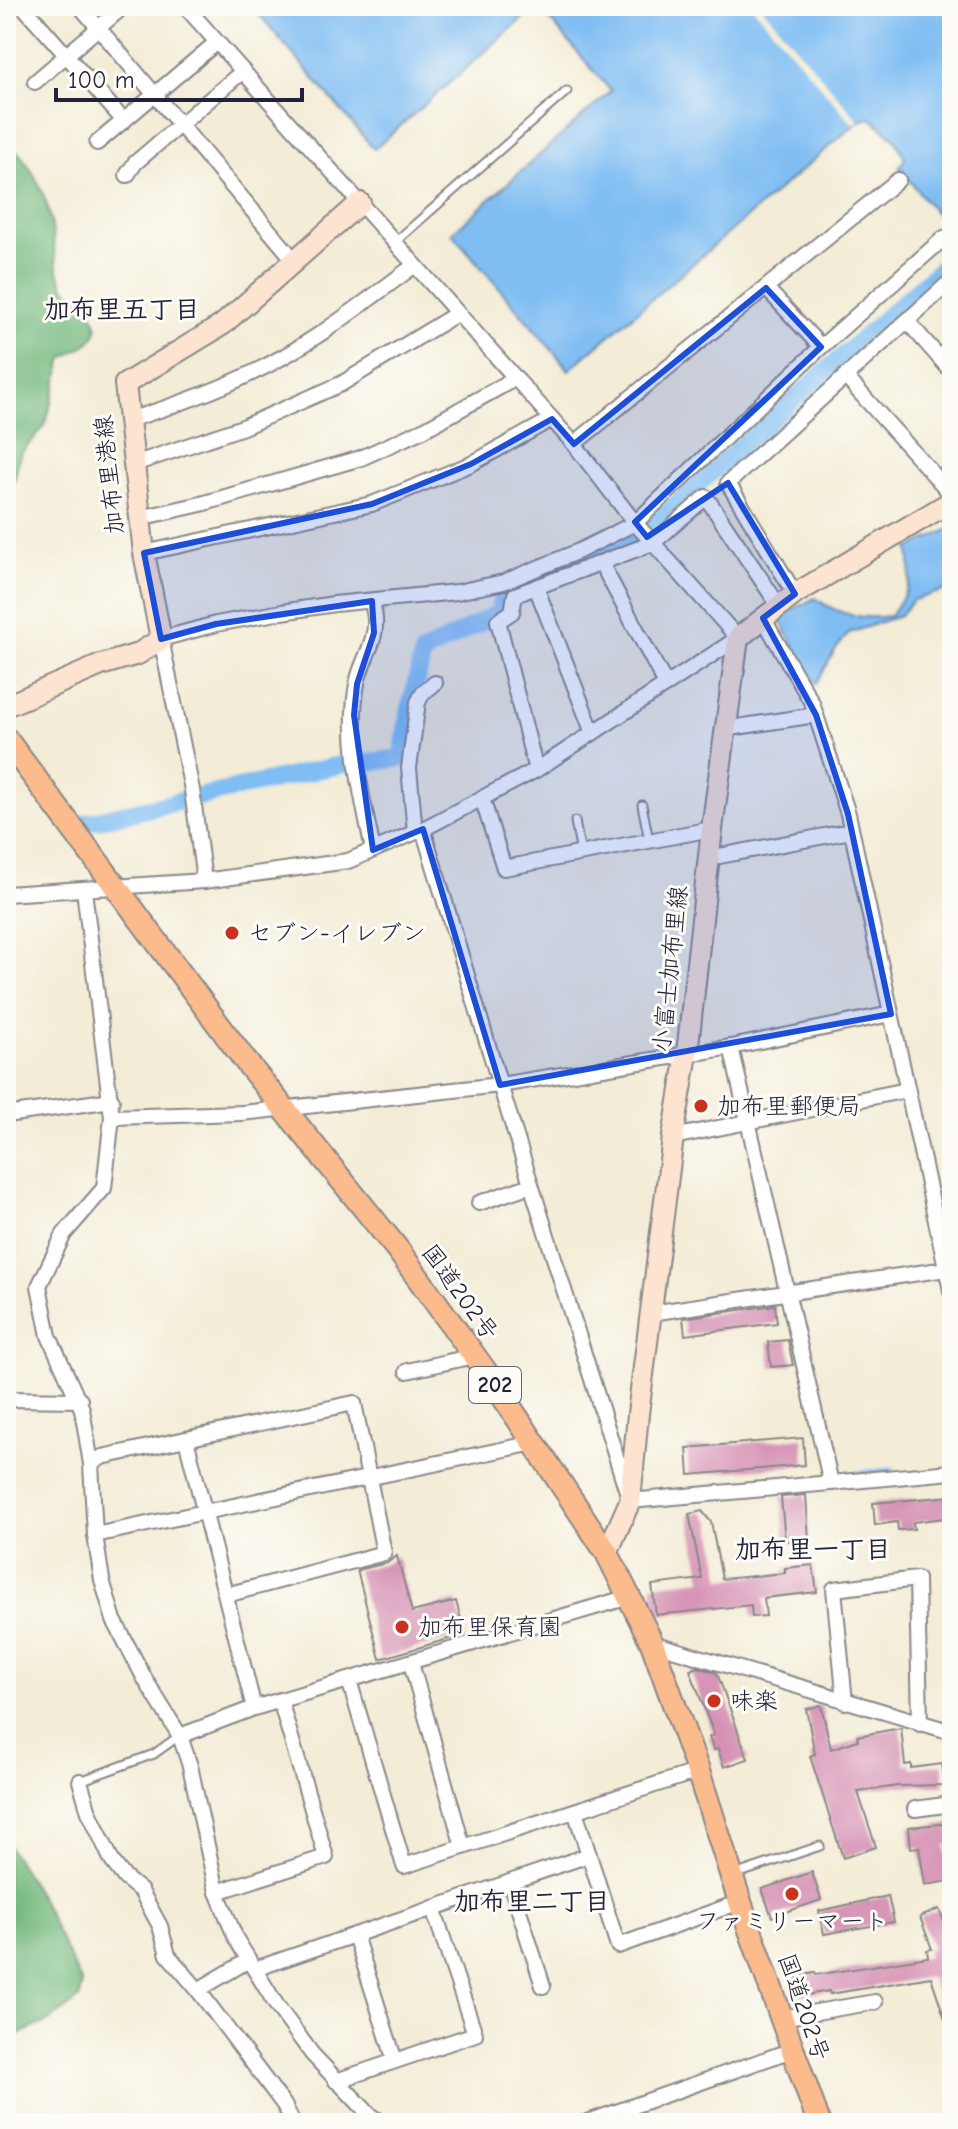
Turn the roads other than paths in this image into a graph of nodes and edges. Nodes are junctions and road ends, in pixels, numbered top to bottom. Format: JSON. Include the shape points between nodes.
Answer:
{"nodes":[{"id":1,"x":23,"y":6,"type":"edge"},
{"id":2,"x":80,"y":6,"type":"edge"},
{"id":3,"x":124,"y":6,"type":"edge"},
{"id":4,"x":185,"y":6,"type":"edge"},
{"id":5,"x":98,"y":28,"type":"junction"},
{"id":6,"x":217,"y":42,"type":"junction"},
{"id":7,"x":67,"y":55,"type":"junction"},
{"id":8,"x":243,"y":71,"type":"junction"},
{"id":9,"x":35,"y":82,"type":"dead end"},
{"id":10,"x":567,"y":91,"type":"dead end"},
{"id":11,"x":155,"y":95,"type":"junction"},
{"id":12,"x":124,"y":121,"type":"junction"},
{"id":13,"x":179,"y":124,"type":"junction"},
{"id":14,"x":97,"y":143,"type":"dead end"},
{"id":15,"x":127,"y":175,"type":"dead end"},
{"id":16,"x":898,"y":180,"type":"dead end"},
{"id":17,"x":360,"y":203,"type":"junction"},
{"id":18,"x":944,"y":238,"type":"dead end"},
{"id":19,"x":395,"y":242,"type":"junction"},
{"id":20,"x":295,"y":261,"type":"junction"},
{"id":21,"x":415,"y":265,"type":"junction"},
{"id":22,"x":952,"y":280,"type":"edge"},
{"id":23,"x":766,"y":288,"type":"junction"},
{"id":24,"x":458,"y":313,"type":"junction"},
{"id":25,"x":907,"y":321,"type":"junction"},
{"id":26,"x":821,"y":347,"type":"junction"},
{"id":27,"x":952,"y":372,"type":"edge"},
{"id":28,"x":845,"y":376,"type":"junction"},
{"id":29,"x":516,"y":378,"type":"junction"},
{"id":30,"x":552,"y":419,"type":"junction"},
{"id":31,"x":129,"y":420,"type":"junction"},
{"id":32,"x":574,"y":444,"type":"junction"},
{"id":33,"x":134,"y":464,"type":"junction"},
{"id":34,"x":728,"y":483,"type":"junction"},
{"id":35,"x":952,"y":495,"type":"edge"},
{"id":36,"x":706,"y":497,"type":"junction"},
{"id":37,"x":952,"y":501,"type":"edge"},
{"id":38,"x":140,"y":518,"type":"junction"},
{"id":39,"x":635,"y":523,"type":"junction"},
{"id":40,"x":653,"y":543,"type":"junction"},
{"id":41,"x":144,"y":553,"type":"junction"},
{"id":42,"x":601,"y":563,"type":"junction"},
{"id":43,"x":536,"y":587,"type":"junction"},
{"id":44,"x":372,"y":601,"type":"junction"},
{"id":45,"x":779,"y":606,"type":"junction"},
{"id":46,"x":738,"y":638,"type":"junction"},
{"id":47,"x":161,"y":639,"type":"junction"},
{"id":48,"x":435,"y":683,"type":"dead end"},
{"id":49,"x":666,"y":685,"type":"junction"},
{"id":50,"x":6,"y":706,"type":"edge"},
{"id":51,"x":816,"y":715,"type":"junction"},
{"id":52,"x":724,"y":729,"type":"junction"},
{"id":53,"x":593,"y":733,"type":"junction"},
{"id":54,"x":6,"y":739,"type":"edge"},
{"id":55,"x":536,"y":770,"type":"junction"},
{"id":56,"x":482,"y":798,"type":"junction"},
{"id":57,"x":642,"y":805,"type":"dead end"},
{"id":58,"x":575,"y":821,"type":"dead end"},
{"id":59,"x":712,"y":829,"type":"junction"},
{"id":60,"x":419,"y":830,"type":"junction"},
{"id":61,"x":851,"y":831,"type":"junction"},
{"id":62,"x":649,"y":840,"type":"junction"},
{"id":63,"x":373,"y":850,"type":"junction"},
{"id":64,"x":581,"y":854,"type":"junction"},
{"id":65,"x":709,"y":858,"type":"junction"},
{"id":66,"x":204,"y":881,"type":"junction"},
{"id":67,"x":119,"y":888,"type":"junction"},
{"id":68,"x":84,"y":890,"type":"junction"},
{"id":69,"x":6,"y":894,"type":"edge"},
{"id":70,"x":891,"y":1014,"type":"junction"},
{"id":71,"x":731,"y":1047,"type":"junction"},
{"id":72,"x":687,"y":1054,"type":"junction"},
{"id":73,"x":500,"y":1085,"type":"junction"},
{"id":74,"x":907,"y":1090,"type":"junction"},
{"id":75,"x":112,"y":1100,"type":"junction"},
{"id":76,"x":285,"y":1109,"type":"junction"},
{"id":77,"x":6,"y":1115,"type":"edge"},
{"id":78,"x":112,"y":1117,"type":"junction"},
{"id":79,"x":748,"y":1122,"type":"junction"},
{"id":80,"x":673,"y":1137,"type":"junction"},
{"id":81,"x":531,"y":1185,"type":"junction"},
{"id":82,"x":479,"y":1203,"type":"dead end"},
{"id":83,"x":946,"y":1269,"type":"junction"},
{"id":84,"x":786,"y":1292,"type":"junction"},
{"id":85,"x":952,"y":1295,"type":"edge"},
{"id":86,"x":651,"y":1313,"type":"junction"},
{"id":87,"x":474,"y":1356,"type":"junction"},
{"id":88,"x":407,"y":1371,"type":"dead end"},
{"id":89,"x":6,"y":1399,"type":"edge"},
{"id":90,"x":80,"y":1400,"type":"junction"},
{"id":91,"x":186,"y":1439,"type":"junction"},
{"id":92,"x":534,"y":1443,"type":"junction"},
{"id":93,"x":91,"y":1464,"type":"junction"},
{"id":94,"x":952,"y":1472,"type":"edge"},
{"id":95,"x":370,"y":1477,"type":"junction"},
{"id":96,"x":830,"y":1477,"type":"junction"},
{"id":97,"x":630,"y":1501,"type":"junction"},
{"id":98,"x":204,"y":1512,"type":"junction"},
{"id":99,"x":95,"y":1535,"type":"junction"},
{"id":100,"x":607,"y":1553,"type":"junction"},
{"id":101,"x":226,"y":1595,"type":"junction"},
{"id":102,"x":629,"y":1597,"type":"junction"},
{"id":103,"x":652,"y":1643,"type":"junction"},
{"id":104,"x":411,"y":1663,"type":"junction"},
{"id":105,"x":349,"y":1680,"type":"junction"},
{"id":106,"x":280,"y":1700,"type":"junction"},
{"id":107,"x":845,"y":1702,"type":"junction"},
{"id":108,"x":254,"y":1708,"type":"junction"},
{"id":109,"x":920,"y":1724,"type":"junction"},
{"id":110,"x":952,"y":1732,"type":"edge"},
{"id":111,"x":180,"y":1736,"type":"junction"},
{"id":112,"x":698,"y":1771,"type":"junction"},
{"id":113,"x":80,"y":1781,"type":"joint"},
{"id":114,"x":952,"y":1804,"type":"edge"},
{"id":115,"x":915,"y":1809,"type":"dead end"},
{"id":116,"x":575,"y":1811,"type":"junction"},
{"id":117,"x":820,"y":1846,"type":"dead end"},
{"id":118,"x":463,"y":1847,"type":"junction"},
{"id":119,"x":589,"y":1855,"type":"junction"},
{"id":120,"x":732,"y":1876,"type":"junction"},
{"id":121,"x":510,"y":1882,"type":"junction"},
{"id":122,"x":217,"y":1892,"type":"junction"},
{"id":123,"x":740,"y":1902,"type":"junction"},
{"id":124,"x":433,"y":1908,"type":"junction"},
{"id":125,"x":355,"y":1935,"type":"junction"},
{"id":126,"x":252,"y":1964,"type":"junction"},
{"id":127,"x":543,"y":1986,"type":"dead end"},
{"id":128,"x":198,"y":1990,"type":"junction"},
{"id":129,"x":875,"y":2002,"type":"dead end"},
{"id":130,"x":781,"y":2018,"type":"junction"},
{"id":131,"x":792,"y":2050,"type":"junction"},
{"id":132,"x":395,"y":2061,"type":"junction"},
{"id":133,"x":336,"y":2081,"type":"junction"},
{"id":134,"x":293,"y":2123,"type":"edge"},
{"id":135,"x":382,"y":2123,"type":"edge"},
{"id":136,"x":585,"y":2123,"type":"edge"},
{"id":137,"x":819,"y":2123,"type":"edge"}],
"edges":[{"from":1,"to":7,"type":"street"},
{"from":2,"to":5,"type":"street"},
{"from":3,"to":5,"type":"street"},
{"from":4,"to":6,"type":"street"},
{"from":5,"to":7,"type":"street"},
{"from":5,"to":11,"type":"street"},
{"from":6,"to":8,"type":"street"},
{"from":6,"to":11,"type":"street"},
{"from":7,"to":9,"type":"street"},
{"from":7,"to":12,"type":"street"},
{"from":8,"to":13,"type":"street"},
{"from":8,"to":17,"type":"street"},
{"from":10,"to":19,"type":"lane"},
{"from":11,"to":12,"type":"street"},
{"from":11,"to":13,"type":"street"},
{"from":12,"to":14,"type":"street"},
{"from":13,"to":15,"type":"street"},
{"from":13,"to":20,"type":"street"},
{"from":16,"to":23,"type":"street"},
{"from":17,"to":19,"type":"street"},
{"from":17,"to":20,"type":"main road","name":"加布里港線"},
{"from":18,"to":26,"type":"street"},
{"from":19,"to":21,"type":"street"},
{"from":20,"to":31,"type":"main road","name":"加布里港線","via":[[222,325],[125,384]]},
{"from":21,"to":24,"type":"street"},
{"from":21,"to":31,"type":"street","via":[[337,322],[252,373]]},
{"from":22,"to":25,"type":"street"},
{"from":23,"to":26,"type":"street"},
{"from":23,"to":32,"type":"street"},
{"from":24,"to":29,"type":"street"},
{"from":24,"to":33,"type":"street","via":[[341,384],[243,427]]},
{"from":25,"to":27,"type":"street"},
{"from":25,"to":28,"type":"street"},
{"from":26,"to":39,"type":"street"},
{"from":28,"to":34,"type":"street"},
{"from":28,"to":35,"type":"street"},
{"from":29,"to":30,"type":"street"},
{"from":29,"to":38,"type":"street","via":[[361,458]]},
{"from":30,"to":32,"type":"street"},
{"from":30,"to":41,"type":"street","via":[[471,464],[372,504]]},
{"from":31,"to":33,"type":"main road","name":"加布里港線"},
{"from":32,"to":39,"type":"street"},
{"from":33,"to":38,"type":"main road","name":"加布里港線"},
{"from":34,"to":36,"type":"street"},
{"from":34,"to":45,"type":"street"},
{"from":36,"to":40,"type":"street"},
{"from":36,"to":45,"type":"street"},
{"from":37,"to":45,"type":"main road"},
{"from":38,"to":41,"type":"main road","name":"加布里港線"},
{"from":39,"to":40,"type":"street"},
{"from":39,"to":44,"type":"street","via":[[504,582]]},
{"from":40,"to":42,"type":"street"},
{"from":40,"to":46,"type":"street"},
{"from":41,"to":47,"type":"main road","name":"加布里港線"},
{"from":42,"to":43,"type":"street"},
{"from":42,"to":49,"type":"street"},
{"from":43,"to":53,"type":"street"},
{"from":43,"to":55,"type":"street","via":[[515,595],[512,612],[498,621]]},
{"from":44,"to":47,"type":"street","via":[[216,624]]},
{"from":44,"to":63,"type":"street","via":[[374,633],[357,684],[354,715],[358,779]]},
{"from":45,"to":46,"type":"main road"},
{"from":45,"to":51,"type":"street"},
{"from":46,"to":49,"type":"street"},
{"from":46,"to":52,"type":"main road","name":"小富士加布里線"},
{"from":47,"to":50,"type":"main road","via":[[138,654]]},
{"from":47,"to":66,"type":"street","via":[[193,796]]},
{"from":48,"to":60,"type":"street","via":[[418,702],[410,755]]},
{"from":49,"to":53,"type":"street"},
{"from":51,"to":52,"type":"street"},
{"from":51,"to":61,"type":"street"},
{"from":52,"to":59,"type":"main road","name":"小富士加布里線"},
{"from":53,"to":55,"type":"street"},
{"from":54,"to":67,"type":"highway","name":"国道202号","number":"202"},
{"from":55,"to":56,"type":"street"},
{"from":56,"to":60,"type":"street"},
{"from":56,"to":64,"type":"street","via":[[504,868]]},
{"from":57,"to":62,"type":"lane"},
{"from":58,"to":64,"type":"lane"},
{"from":59,"to":62,"type":"street"},
{"from":59,"to":65,"type":"main road","name":"小富士加布里線"},
{"from":60,"to":63,"type":"street"},
{"from":60,"to":73,"type":"street"},
{"from":61,"to":65,"type":"street"},
{"from":61,"to":70,"type":"street"},
{"from":62,"to":64,"type":"street"},
{"from":63,"to":66,"type":"street","via":[[348,861]]},
{"from":65,"to":72,"type":"main road","name":"小富士加布里線"},
{"from":66,"to":67,"type":"street"},
{"from":67,"to":68,"type":"street"},
{"from":67,"to":76,"type":"highway","name":"国道202号","number":"202"},
{"from":68,"to":69,"type":"street"},
{"from":68,"to":75,"type":"street"},
{"from":70,"to":71,"type":"street"},
{"from":70,"to":74,"type":"street"},
{"from":71,"to":72,"type":"street"},
{"from":71,"to":79,"type":"street"},
{"from":72,"to":73,"type":"street"},
{"from":72,"to":80,"type":"main road","name":"小富士加布里線"},
{"from":73,"to":76,"type":"street"},
{"from":73,"to":81,"type":"street"},
{"from":74,"to":79,"type":"street"},
{"from":74,"to":83,"type":"street"},
{"from":75,"to":77,"type":"street"},
{"from":75,"to":78,"type":"street"},
{"from":76,"to":78,"type":"street"},
{"from":76,"to":87,"type":"highway","name":"国道202号","number":"202","via":[[398,1250]]},
{"from":78,"to":90,"type":"street","via":[[104,1188],[64,1234],[39,1286],[49,1336]]},
{"from":79,"to":80,"type":"street"},
{"from":79,"to":84,"type":"street"},
{"from":80,"to":86,"type":"main road","name":"小富士加布里線"},
{"from":81,"to":82,"type":"street"},
{"from":81,"to":97,"type":"street"},
{"from":83,"to":84,"type":"street"},
{"from":83,"to":85,"type":"street"},
{"from":84,"to":86,"type":"street"},
{"from":84,"to":96,"type":"street"},
{"from":86,"to":97,"type":"main road","name":"小富士加布里線"},
{"from":87,"to":88,"type":"street"},
{"from":87,"to":92,"type":"highway","name":"国道202号","number":"202"},
{"from":89,"to":90,"type":"street"},
{"from":90,"to":93,"type":"street"},
{"from":91,"to":93,"type":"street"},
{"from":91,"to":95,"type":"street","via":[[354,1403]]},
{"from":91,"to":98,"type":"street"},
{"from":92,"to":95,"type":"street"},
{"from":92,"to":100,"type":"highway","name":"国道202号","number":"202"},
{"from":93,"to":99,"type":"street"},
{"from":94,"to":96,"type":"street"},
{"from":95,"to":98,"type":"street"},
{"from":95,"to":101,"type":"street","via":[[384,1553]]},
{"from":96,"to":97,"type":"street"},
{"from":97,"to":100,"type":"main road","name":"小富士加布里線"},
{"from":98,"to":99,"type":"street"},
{"from":98,"to":101,"type":"street"},
{"from":99,"to":111,"type":"street","via":[[114,1620]]},
{"from":100,"to":102,"type":"highway","name":"国道202号","number":"202"},
{"from":101,"to":108,"type":"street"},
{"from":102,"to":103,"type":"highway","name":"国道202号","number":"202"},
{"from":102,"to":104,"type":"street"},
{"from":103,"to":107,"type":"street"},
{"from":103,"to":112,"type":"highway","name":"国道202号","number":"202"},
{"from":104,"to":105,"type":"street"},
{"from":104,"to":118,"type":"street"},
{"from":105,"to":106,"type":"street"},
{"from":105,"to":118,"type":"street","via":[[404,1866]]},
{"from":106,"to":108,"type":"street"},
{"from":106,"to":122,"type":"street","via":[[326,1857]]},
{"from":107,"to":109,"type":"street"},
{"from":107,"to":109,"type":"street","via":[[834,1589],[917,1579]]},
{"from":108,"to":111,"type":"street"},
{"from":109,"to":110,"type":"street"},
{"from":111,"to":113,"type":"lane","via":[[154,1754]]},
{"from":111,"to":122,"type":"street"},
{"from":112,"to":116,"type":"street"},
{"from":112,"to":120,"type":"highway","name":"国道202号","number":"202"},
{"from":113,"to":128,"type":"street","via":[[112,1861],[141,1891],[168,1955]]},
{"from":114,"to":115,"type":"street"},
{"from":116,"to":118,"type":"street"},
{"from":116,"to":119,"type":"street"},
{"from":117,"to":120,"type":"lane"},
{"from":119,"to":121,"type":"street"},
{"from":119,"to":123,"type":"street","via":[[618,1946]]},
{"from":120,"to":123,"type":"highway","name":"国道202号","number":"202"},
{"from":121,"to":124,"type":"street"},
{"from":121,"to":127,"type":"street"},
{"from":122,"to":126,"type":"street"},
{"from":123,"to":130,"type":"highway","name":"国道202号","number":"202"},
{"from":124,"to":125,"type":"street"},
{"from":124,"to":132,"type":"street","via":[[475,2034]]},
{"from":125,"to":126,"type":"street"},
{"from":125,"to":132,"type":"street"},
{"from":126,"to":128,"type":"street"},
{"from":126,"to":133,"type":"street","via":[[285,2018]]},
{"from":128,"to":134,"type":"street"},
{"from":129,"to":130,"type":"street"},
{"from":130,"to":131,"type":"highway","name":"国道202号","number":"202"},
{"from":131,"to":136,"type":"street"},
{"from":131,"to":137,"type":"highway","name":"国道202号","number":"202"},
{"from":132,"to":133,"type":"street"},
{"from":133,"to":135,"type":"street"}]}
